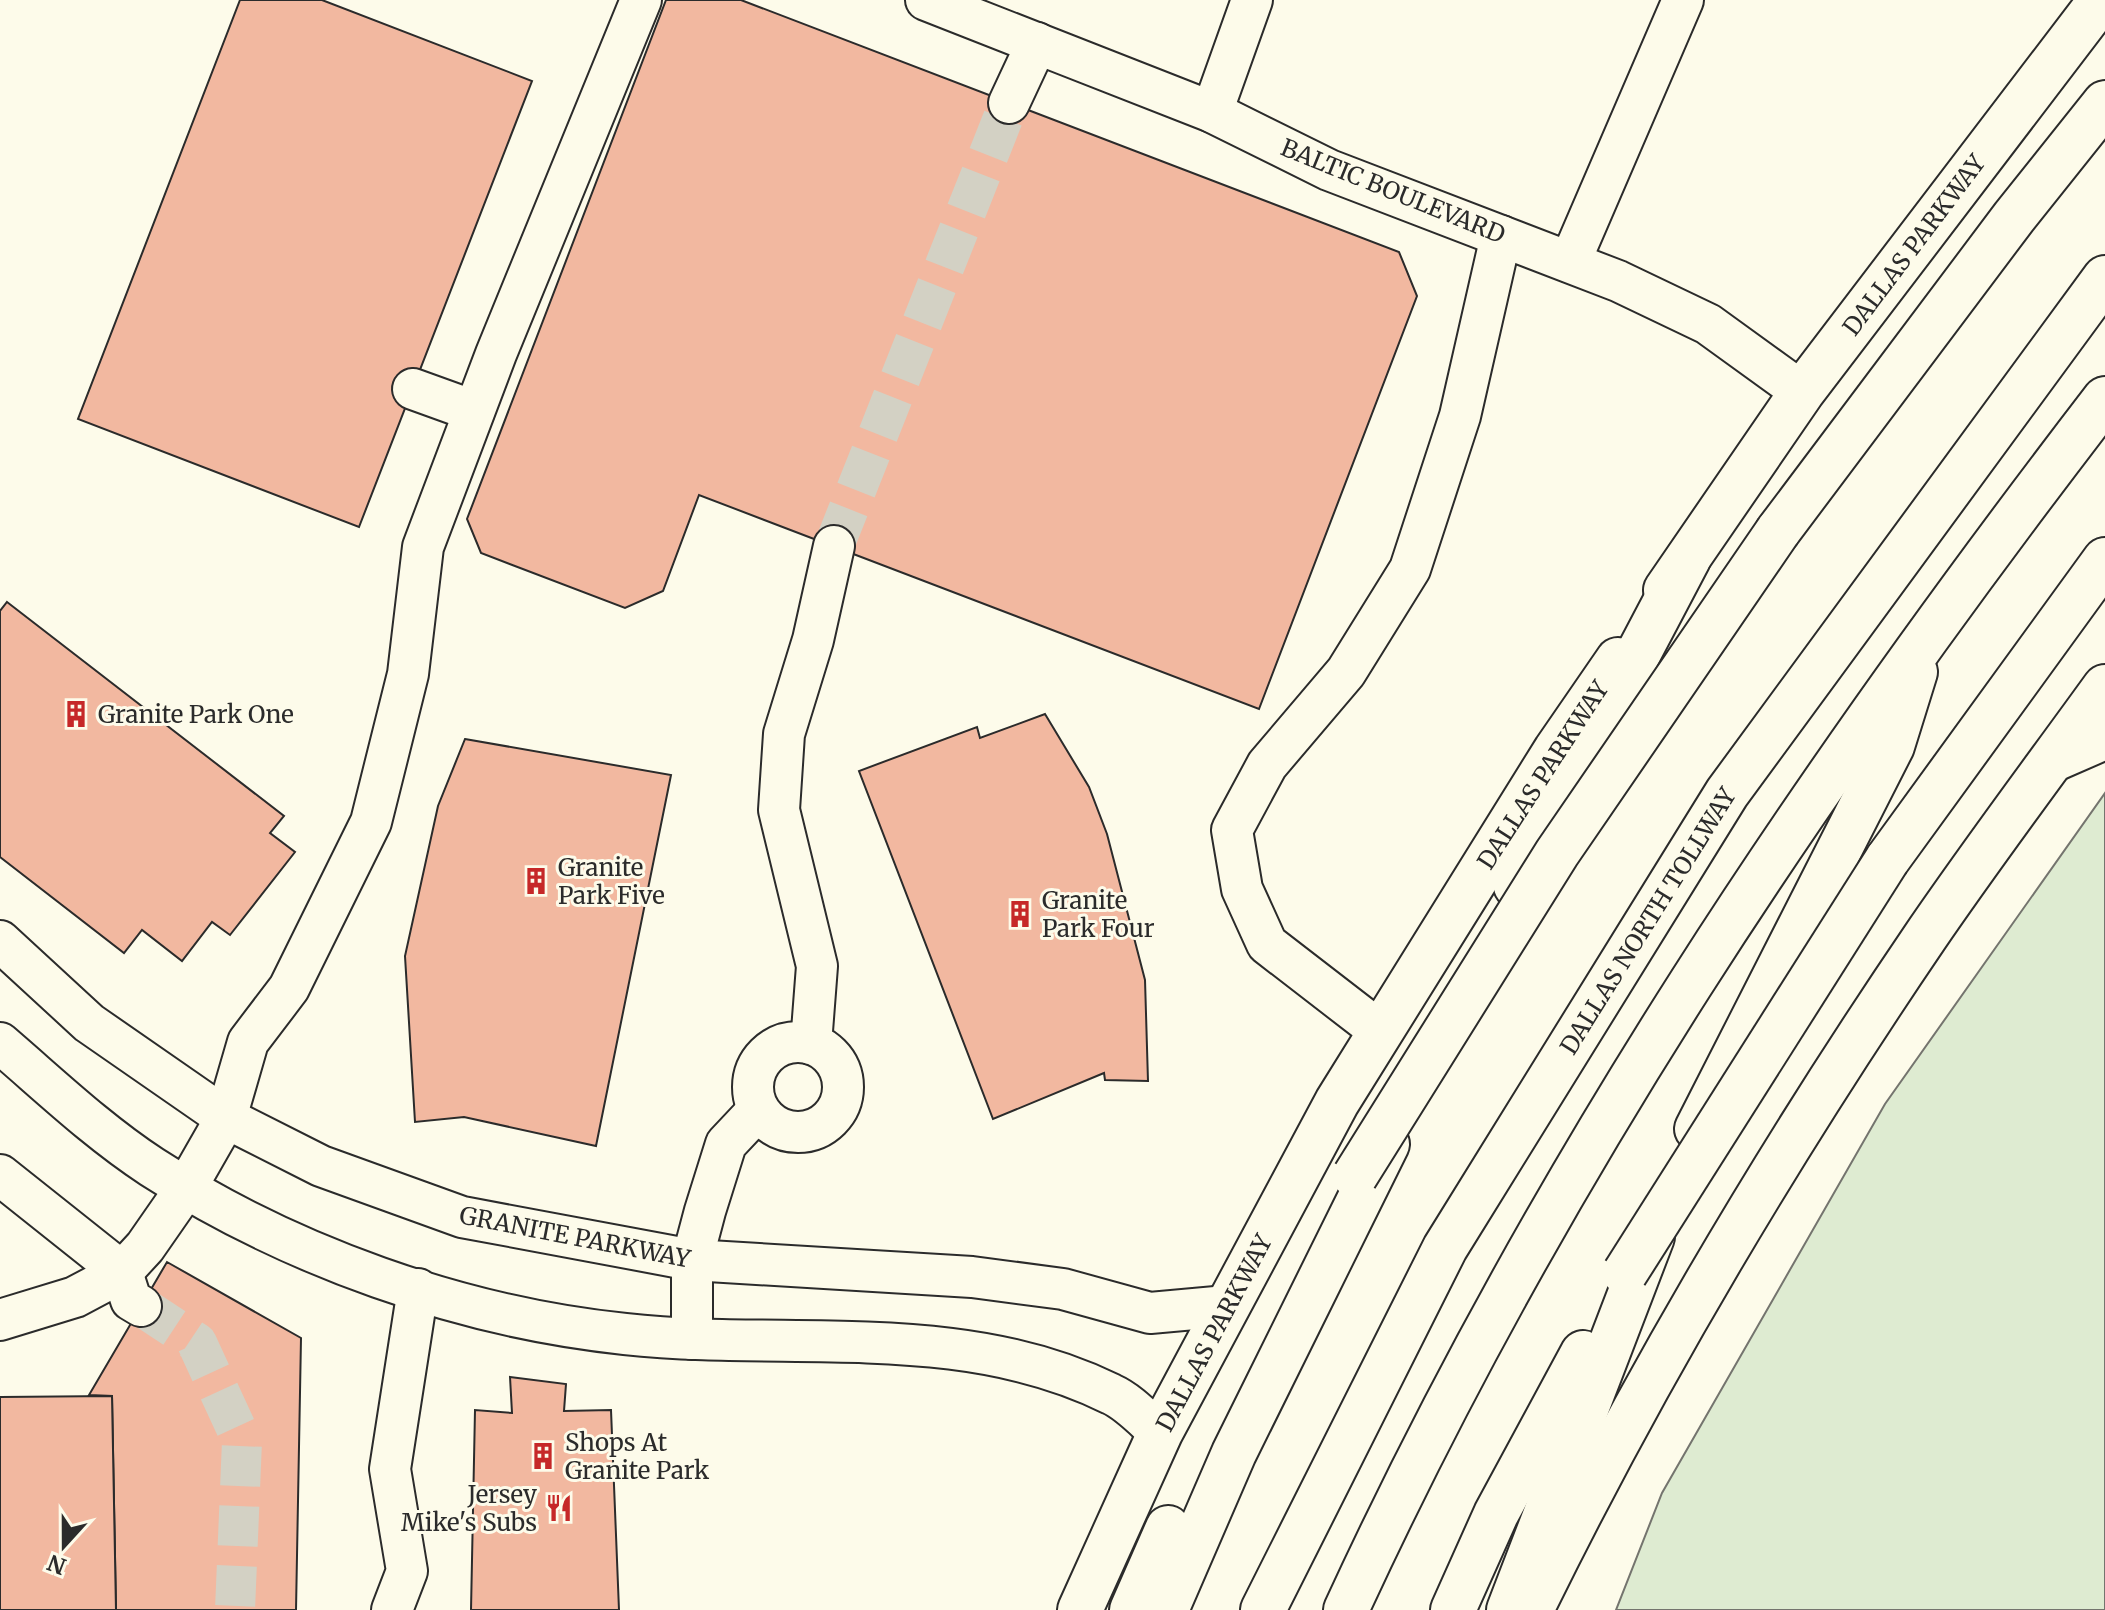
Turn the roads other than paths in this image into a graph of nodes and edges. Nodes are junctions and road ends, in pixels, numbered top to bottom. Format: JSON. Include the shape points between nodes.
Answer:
{"nodes":[{"id":1,"x":641,"y":0,"type":"edge"},
{"id":2,"x":926,"y":0,"type":"edge"},
{"id":3,"x":1252,"y":0,"type":"edge"},
{"id":4,"x":1683,"y":0,"type":"edge"},
{"id":5,"x":2101,"y":0,"type":"edge"},
{"id":6,"x":1037,"y":43,"type":"junction"},
{"id":7,"x":1009,"y":103,"type":"tunnel mouth"},
{"id":8,"x":2105,"y":103,"type":"edge"},
{"id":9,"x":1212,"y":112,"type":"junction"},
{"id":10,"x":1501,"y":236,"type":"junction"},
{"id":11,"x":1570,"y":262,"type":"junction"},
{"id":12,"x":2105,"y":278,"type":"edge"},
{"id":13,"x":413,"y":389,"type":"dead end"},
{"id":14,"x":1802,"y":392,"type":"junction"},
{"id":15,"x":2105,"y":399,"type":"edge"},
{"id":16,"x":474,"y":411,"type":"junction"},
{"id":17,"x":834,"y":546,"type":"tunnel mouth"},
{"id":18,"x":1688,"y":559,"type":"junction"},
{"id":19,"x":2105,"y":560,"type":"edge"},
{"id":20,"x":1928,"y":632,"type":"junction"},
{"id":21,"x":2105,"y":687,"type":"edge"},
{"id":22,"x":2105,"y":739,"type":"edge"},
{"id":23,"x":2050,"y":763,"type":"junction"},
{"id":24,"x":0,"y":941,"type":"edge"},
{"id":25,"x":1381,"y":1032,"type":"junction"},
{"id":26,"x":0,"y":1043,"type":"edge"},
{"id":27,"x":811,"y":1044,"type":"junction"},
{"id":28,"x":758,"y":1110,"type":"junction"},
{"id":29,"x":226,"y":1118,"type":"junction"},
{"id":30,"x":0,"y":1175,"type":"edge"},
{"id":31,"x":186,"y":1188,"type":"junction"},
{"id":32,"x":692,"y":1260,"type":"junction"},
{"id":33,"x":122,"y":1272,"type":"junction"},
{"id":34,"x":1625,"y":1273,"type":"junction"},
{"id":35,"x":418,"y":1289,"type":"junction"},
{"id":36,"x":141,"y":1306,"type":"tunnel mouth"},
{"id":37,"x":1227,"y":1306,"type":"junction"},
{"id":38,"x":0,"y":1320,"type":"edge"},
{"id":39,"x":692,"y":1339,"type":"junction"},
{"id":40,"x":1160,"y":1433,"type":"junction"},
{"id":41,"x":392,"y":1610,"type":"edge"},
{"id":42,"x":1080,"y":1610,"type":"edge"},
{"id":43,"x":1132,"y":1610,"type":"edge"},
{"id":44,"x":1166,"y":1610,"type":"edge"},
{"id":45,"x":1263,"y":1610,"type":"edge"},
{"id":46,"x":1346,"y":1610,"type":"edge"},
{"id":47,"x":1453,"y":1610,"type":"edge"},
{"id":48,"x":1494,"y":1610,"type":"edge"},
{"id":49,"x":1509,"y":1610,"type":"edge"},
{"id":50,"x":1531,"y":1610,"type":"edge"}],
"edges":[{"from":1,"to":16,"type":"street"},
{"from":2,"to":6,"type":"street","name":"BALTIC BOULEVARD"},
{"from":3,"to":9,"type":"street"},
{"from":4,"to":11,"type":"street"},
{"from":5,"to":14,"type":"main road","name":"DALLAS PARKWAY"},
{"from":6,"to":7,"type":"street"},
{"from":6,"to":9,"type":"street","name":"BALTIC BOULEVARD"},
{"from":8,"to":43,"type":"main road","bridge":true,"via":[[1778,531],[1557,853],[1355,1176],[1197,1464]]},
{"from":9,"to":10,"type":"street","name":"BALTIC BOULEVARD","via":[[1329,170]]},
{"from":10,"to":11,"type":"street","name":"BALTIC BOULEVARD"},
{"from":10,"to":25,"type":"street","via":[[1460,416],[1410,569],[1346,672],[1267,765],[1232,830],[1242,889],[1267,944]]},
{"from":11,"to":14,"type":"street","name":"BALTIC BOULEVARD","via":[[1708,324]]},
{"from":12,"to":45,"type":"main road","name":"DALLAS NORTH TOLLWAY","via":[[1727,793],[1445,1248]]},
{"from":13,"to":16,"type":"street"},
{"from":14,"to":18,"type":"main road","name":"DALLAS PARKWAY"},
{"from":15,"to":20,"type":"main road"},
{"from":16,"to":29,"type":"street","via":[[423,547],[408,674],[371,822],[289,988],[248,1042]]},
{"from":17,"to":27,"type":"street","via":[[784,734],[779,810],[817,966]]},
{"from":18,"to":25,"type":"main road","name":"DALLAS PARKWAY","via":[[1556,750]]},
{"from":18,"to":44,"type":"main road","via":[[1440,1038],[1234,1453]]},
{"from":19,"to":34,"type":"main road","bridge":true,"via":[[1887,860]]},
{"from":20,"to":46,"type":"main road","via":[[1745,894],[1594,1135],[1467,1366]]},
{"from":20,"to":49,"type":"main road","via":[[1892,746],[1685,1152]]},
{"from":21,"to":23,"type":"main road"},
{"from":22,"to":23,"type":"street"},
{"from":23,"to":50,"type":"main road","via":[[1926,935],[1771,1178],[1650,1386]]},
{"from":24,"to":29,"type":"street","name":"GRANITE PARKWAY","via":[[89,1023]]},
{"from":25,"to":37,"type":"main road","name":"DALLAS PARKWAY","via":[[1337,1102]]},
{"from":26,"to":31,"type":"street","via":[[104,1132]]},
{"from":27,"to":28,"type":"street","via":[[781,1045],[758,1065],[753,1079]]},
{"from":27,"to":28,"type":"street","via":[[834,1060],[841,1073],[841,1101],[835,1113],[825,1124],[798,1132],[782,1130]]},
{"from":28,"to":32,"type":"street","via":[[726,1144]]},
{"from":29,"to":31,"type":"street"},
{"from":29,"to":32,"type":"street","name":"GRANITE PARKWAY","via":[[321,1166],[462,1217]]},
{"from":30,"to":33,"type":"street"},
{"from":31,"to":33,"type":"street"},
{"from":31,"to":35,"type":"street","via":[[271,1234]]},
{"from":32,"to":37,"type":"street","name":"GRANITE PARKWAY","via":[[972,1277],[1063,1289],[1150,1313]]},
{"from":32,"to":39,"type":"street"},
{"from":33,"to":36,"type":"street","via":[[131,1300]]},
{"from":33,"to":38,"type":"street","via":[[75,1297]]},
{"from":34,"to":47,"type":"main road","via":[[1496,1514]]},
{"from":34,"to":48,"type":"main road","via":[[1568,1404]]},
{"from":35,"to":39,"type":"street","via":[[546,1323]]},
{"from":35,"to":41,"type":"street","via":[[390,1469],[407,1571]]},
{"from":37,"to":40,"type":"main road","name":"DALLAS PARKWAY"},
{"from":39,"to":40,"type":"street","via":[[915,1342],[1047,1369],[1113,1395]]},
{"from":40,"to":42,"type":"main road","name":"DALLAS PARKWAY"}]}
